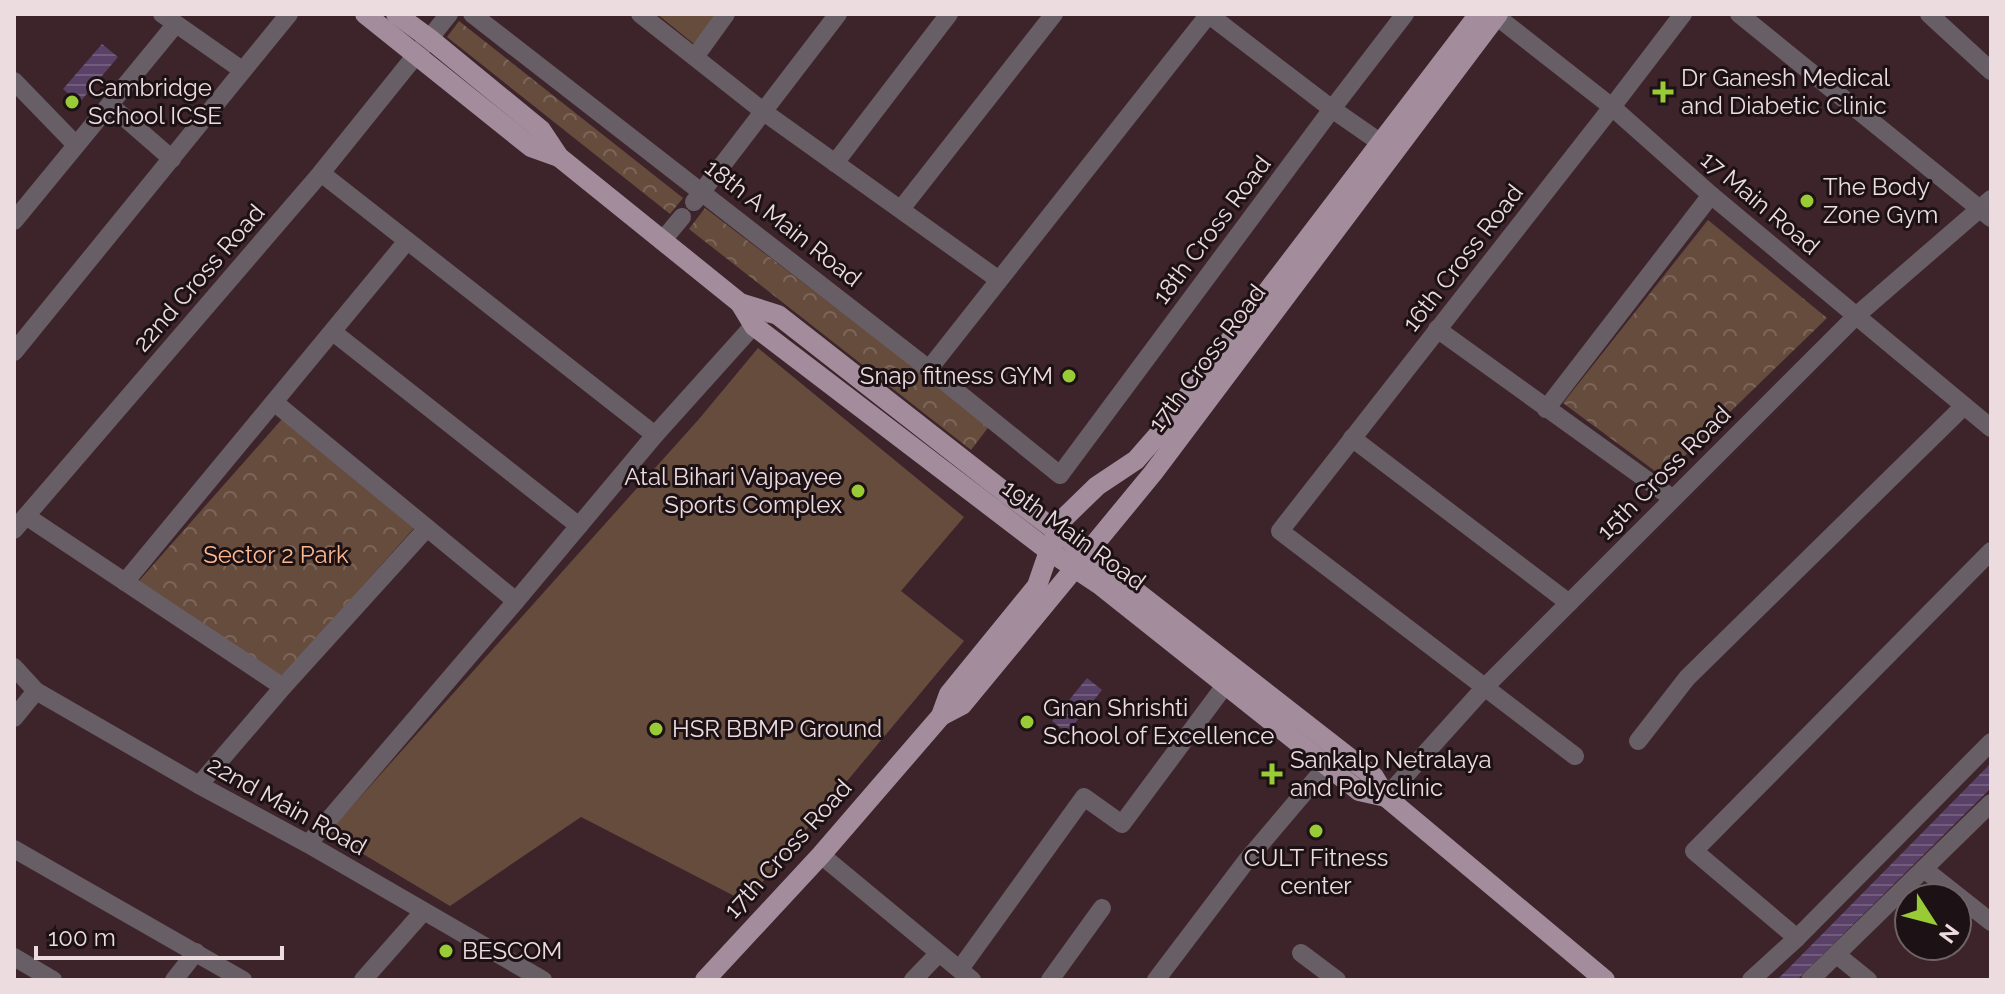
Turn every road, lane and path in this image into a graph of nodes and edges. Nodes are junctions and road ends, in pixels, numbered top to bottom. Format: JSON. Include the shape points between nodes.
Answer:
{"nodes":[{"id":1,"x":289,"y":14,"type":"edge"},
{"id":2,"x":365,"y":14,"type":"edge"},
{"id":3,"x":396,"y":14,"type":"edge"},
{"id":4,"x":449,"y":14,"type":"edge"},
{"id":5,"x":472,"y":14,"type":"edge"},
{"id":6,"x":640,"y":14,"type":"edge"},
{"id":7,"x":726,"y":14,"type":"edge"},
{"id":8,"x":838,"y":14,"type":"edge"},
{"id":9,"x":949,"y":14,"type":"edge"},
{"id":10,"x":1054,"y":14,"type":"edge"},
{"id":11,"x":1209,"y":14,"type":"edge"},
{"id":12,"x":1405,"y":14,"type":"edge"},
{"id":13,"x":1683,"y":14,"type":"edge"},
{"id":14,"x":1739,"y":14,"type":"edge"},
{"id":15,"x":1491,"y":15,"type":"edge"},
{"id":16,"x":1938,"y":17,"type":"edge"},
{"id":17,"x":168,"y":20,"type":"edge"},
{"id":18,"x":424,"y":47,"type":"junction"},
{"id":19,"x":695,"y":57,"type":"junction"},
{"id":20,"x":242,"y":70,"type":"junction"},
{"id":21,"x":1991,"y":71,"type":"edge"},
{"id":22,"x":14,"y":81,"type":"edge"},
{"id":23,"x":110,"y":105,"type":"junction"},
{"id":24,"x":1612,"y":107,"type":"junction"},
{"id":25,"x":1332,"y":109,"type":"junction"},
{"id":26,"x":764,"y":112,"type":"junction"},
{"id":27,"x":1381,"y":143,"type":"junction"},
{"id":28,"x":76,"y":145,"type":"junction"},
{"id":29,"x":172,"y":159,"type":"junction"},
{"id":30,"x":835,"y":163,"type":"junction"},
{"id":31,"x":321,"y":173,"type":"junction"},
{"id":32,"x":1711,"y":195,"type":"junction"},
{"id":33,"x":699,"y":197,"type":"junction"},
{"id":34,"x":901,"y":209,"type":"junction"},
{"id":35,"x":1987,"y":209,"type":"edge"},
{"id":36,"x":16,"y":212,"type":"edge"},
{"id":37,"x":682,"y":217,"type":"dead end"},
{"id":38,"x":407,"y":241,"type":"junction"},
{"id":39,"x":662,"y":241,"type":"junction"},
{"id":40,"x":999,"y":280,"type":"junction"},
{"id":41,"x":1857,"y":315,"type":"junction"},
{"id":42,"x":760,"y":318,"type":"junction"},
{"id":43,"x":1437,"y":329,"type":"junction"},
{"id":44,"x":333,"y":332,"type":"junction"},
{"id":45,"x":14,"y":352,"type":"edge"},
{"id":46,"x":929,"y":369,"type":"junction"},
{"id":47,"x":274,"y":402,"type":"junction"},
{"id":48,"x":1964,"y":406,"type":"junction"},
{"id":49,"x":1546,"y":409,"type":"junction"},
{"id":50,"x":1991,"y":428,"type":"edge"},
{"id":51,"x":655,"y":435,"type":"junction"},
{"id":52,"x":1352,"y":438,"type":"junction"},
{"id":53,"x":1118,"y":473,"type":"junction"},
{"id":54,"x":1060,"y":475,"type":"joint"},
{"id":55,"x":1139,"y":489,"type":"junction"},
{"id":56,"x":1672,"y":498,"type":"junction"},
{"id":57,"x":20,"y":523,"type":"edge"},
{"id":58,"x":579,"y":526,"type":"junction"},
{"id":59,"x":427,"y":528,"type":"junction"},
{"id":60,"x":1057,"y":531,"type":"junction"},
{"id":61,"x":1049,"y":551,"type":"junction"},
{"id":62,"x":1991,"y":551,"type":"edge"},
{"id":63,"x":1080,"y":561,"type":"junction"},
{"id":64,"x":125,"y":582,"type":"junction"},
{"id":65,"x":516,"y":601,"type":"junction"},
{"id":66,"x":1569,"y":603,"type":"junction"},
{"id":67,"x":14,"y":667,"type":"edge"},
{"id":68,"x":1226,"y":684,"type":"junction"},
{"id":69,"x":283,"y":687,"type":"junction"},
{"id":70,"x":1485,"y":687,"type":"junction"},
{"id":71,"x":36,"y":691,"type":"junction"},
{"id":72,"x":941,"y":716,"type":"junction"},
{"id":73,"x":14,"y":718,"type":"edge"},
{"id":74,"x":1638,"y":741,"type":"dead end"},
{"id":75,"x":1991,"y":742,"type":"edge"},
{"id":76,"x":1575,"y":756,"type":"dead end"},
{"id":77,"x":1333,"y":758,"type":"junction"},
{"id":78,"x":199,"y":785,"type":"junction"},
{"id":79,"x":1386,"y":797,"type":"junction"},
{"id":80,"x":1991,"y":803,"type":"edge"},
{"id":81,"x":308,"y":844,"type":"junction"},
{"id":82,"x":14,"y":849,"type":"edge"},
{"id":83,"x":821,"y":855,"type":"junction"},
{"id":84,"x":1924,"y":869,"type":"junction"},
{"id":85,"x":1102,"y":908,"type":"dead end"},
{"id":86,"x":423,"y":912,"type":"junction"},
{"id":87,"x":1991,"y":922,"type":"edge"},
{"id":88,"x":1797,"y":938,"type":"junction"},
{"id":89,"x":196,"y":952,"type":"junction"},
{"id":90,"x":939,"y":953,"type":"junction"},
{"id":91,"x":1301,"y":953,"type":"dead end"},
{"id":92,"x":1837,"y":955,"type":"junction"},
{"id":93,"x":14,"y":957,"type":"edge"},
{"id":94,"x":966,"y":975,"type":"edge"},
{"id":95,"x":53,"y":980,"type":"edge"},
{"id":96,"x":174,"y":980,"type":"edge"},
{"id":97,"x":243,"y":980,"type":"edge"},
{"id":98,"x":363,"y":980,"type":"edge"},
{"id":99,"x":543,"y":980,"type":"edge"},
{"id":100,"x":705,"y":980,"type":"edge"},
{"id":101,"x":913,"y":980,"type":"edge"},
{"id":102,"x":1050,"y":980,"type":"edge"},
{"id":103,"x":1156,"y":980,"type":"edge"},
{"id":104,"x":1337,"y":980,"type":"edge"},
{"id":105,"x":1605,"y":980,"type":"edge"},
{"id":106,"x":1751,"y":980,"type":"edge"},
{"id":107,"x":1810,"y":980,"type":"edge"},
{"id":108,"x":1868,"y":980,"type":"edge"}],
"edges":[{"from":1,"to":20,"type":"street"},
{"from":2,"to":18,"type":"main road","name":"19th Main Road"},
{"from":3,"to":18,"type":"main road","name":"19th Main Road"},
{"from":4,"to":18,"type":"street","name":"22nd Cross Road"},
{"from":5,"to":33,"type":"street","name":"18th A Main Road"},
{"from":6,"to":19,"type":"street"},
{"from":7,"to":19,"type":"street"},
{"from":8,"to":26,"type":"street"},
{"from":9,"to":30,"type":"street"},
{"from":10,"to":34,"type":"street"},
{"from":11,"to":25,"type":"street"},
{"from":11,"to":40,"type":"street"},
{"from":12,"to":25,"type":"street","name":"18th Cross Road"},
{"from":13,"to":24,"type":"street","name":"16th Cross Road"},
{"from":14,"to":35,"type":"street"},
{"from":15,"to":24,"type":"street","name":"17 Main Road"},
{"from":15,"to":27,"type":"main road","name":"17th Cross Road"},
{"from":15,"to":55,"type":"main road","name":"17th Cross Road"},
{"from":16,"to":21,"type":"street"},
{"from":17,"to":20,"type":"street"},
{"from":17,"to":23,"type":"street"},
{"from":18,"to":31,"type":"street","name":"22nd Cross Road"},
{"from":18,"to":39,"type":"main road","name":"19th Main Road","via":[[541,130],[559,157]]},
{"from":19,"to":26,"type":"street"},
{"from":20,"to":29,"type":"street"},
{"from":22,"to":28,"type":"street"},
{"from":23,"to":28,"type":"street"},
{"from":23,"to":29,"type":"street"},
{"from":24,"to":32,"type":"street","name":"17 Main Road"},
{"from":24,"to":43,"type":"street","name":"16th Cross Road"},
{"from":25,"to":27,"type":"street"},
{"from":25,"to":54,"type":"street","name":"18th Cross Road"},
{"from":26,"to":30,"type":"street"},
{"from":26,"to":33,"type":"street"},
{"from":27,"to":53,"type":"main road","name":"17th Cross Road","via":[[1157,436]]},
{"from":28,"to":36,"type":"street"},
{"from":29,"to":45,"type":"street"},
{"from":30,"to":34,"type":"street"},
{"from":31,"to":38,"type":"street"},
{"from":31,"to":57,"type":"street","name":"22nd Cross Road"},
{"from":32,"to":41,"type":"street","name":"17 Main Road"},
{"from":32,"to":49,"type":"street"},
{"from":33,"to":46,"type":"street","name":"18th A Main Road"},
{"from":34,"to":40,"type":"street"},
{"from":35,"to":41,"type":"street","name":"15th Cross Road"},
{"from":37,"to":39,"type":"street"},
{"from":38,"to":44,"type":"street"},
{"from":38,"to":51,"type":"street"},
{"from":39,"to":42,"type":"main road","name":"19th Main Road"},
{"from":40,"to":46,"type":"street"},
{"from":41,"to":48,"type":"street","name":"17 Main Road"},
{"from":41,"to":56,"type":"street","name":"15th Cross Road"},
{"from":42,"to":51,"type":"street"},
{"from":42,"to":60,"type":"main road","name":"19th Main Road","via":[[778,315]]},
{"from":42,"to":61,"type":"main road","name":"19th Main Road"},
{"from":43,"to":49,"type":"street"},
{"from":43,"to":52,"type":"street","name":"16th Cross Road"},
{"from":44,"to":47,"type":"street"},
{"from":44,"to":58,"type":"street"},
{"from":46,"to":54,"type":"street","name":"18th A Main Road"},
{"from":47,"to":59,"type":"street"},
{"from":47,"to":64,"type":"street"},
{"from":48,"to":50,"type":"street","name":"17 Main Road"},
{"from":48,"to":74,"type":"street","via":[[1687,678]]},
{"from":49,"to":56,"type":"street"},
{"from":51,"to":58,"type":"street"},
{"from":52,"to":66,"type":"street"},
{"from":52,"to":70,"type":"street","name":"16th Cross Road","via":[[1280,531]]},
{"from":53,"to":55,"type":"main road"},
{"from":53,"to":60,"type":"main road","name":"17th Cross Road","via":[[1081,501]]},
{"from":55,"to":63,"type":"main road","name":"17th Cross Road"},
{"from":56,"to":66,"type":"street","name":"15th Cross Road"},
{"from":57,"to":64,"type":"street"},
{"from":58,"to":65,"type":"street"},
{"from":59,"to":65,"type":"street"},
{"from":59,"to":69,"type":"street"},
{"from":60,"to":61,"type":"main road","name":"17th Cross Road"},
{"from":60,"to":63,"type":"main road","name":"19th Main Road"},
{"from":61,"to":63,"type":"main road","name":"19th Main Road"},
{"from":61,"to":72,"type":"main road","name":"17th Cross Road","via":[[1037,586],[949,694]]},
{"from":62,"to":88,"type":"street","via":[[1694,851]]},
{"from":63,"to":68,"type":"main road","name":"19th Main Road","via":[[1100,585]]},
{"from":63,"to":72,"type":"main road","name":"17th Cross Road","via":[[962,705]]},
{"from":63,"to":77,"type":"main road","name":"19th Main Road"},
{"from":64,"to":69,"type":"street"},
{"from":65,"to":81,"type":"street"},
{"from":66,"to":70,"type":"street","name":"15th Cross Road"},
{"from":67,"to":71,"type":"street","name":"22nd Main Road"},
{"from":68,"to":77,"type":"main road","name":"19th Main Road"},
{"from":68,"to":94,"type":"street","via":[[1122,824],[1084,797]]},
{"from":69,"to":78,"type":"street"},
{"from":70,"to":76,"type":"street"},
{"from":70,"to":79,"type":"street","name":"15th Cross Road"},
{"from":71,"to":73,"type":"street"},
{"from":71,"to":78,"type":"street","name":"22nd Main Road"},
{"from":72,"to":83,"type":"main road","name":"17th Cross Road"},
{"from":75,"to":88,"type":"street"},
{"from":77,"to":79,"type":"main road","name":"19th Main Road","via":[[1359,791]]},
{"from":77,"to":103,"type":"street"},
{"from":78,"to":81,"type":"street","name":"22nd Main Road"},
{"from":79,"to":105,"type":"main road","name":"19th Main Road"},
{"from":80,"to":84,"type":"street"},
{"from":81,"to":86,"type":"street","name":"22nd Main Road"},
{"from":82,"to":89,"type":"street"},
{"from":83,"to":90,"type":"street"},
{"from":83,"to":100,"type":"main road","name":"17th Cross Road"},
{"from":84,"to":87,"type":"street"},
{"from":84,"to":92,"type":"street"},
{"from":85,"to":102,"type":"street"},
{"from":86,"to":98,"type":"street"},
{"from":86,"to":99,"type":"street","name":"22nd Main Road"},
{"from":88,"to":106,"type":"street"},
{"from":89,"to":96,"type":"street"},
{"from":89,"to":97,"type":"street"},
{"from":90,"to":94,"type":"street"},
{"from":90,"to":101,"type":"street"},
{"from":91,"to":104,"type":"street"},
{"from":92,"to":107,"type":"street"},
{"from":92,"to":108,"type":"street"},
{"from":93,"to":95,"type":"street"}]}
